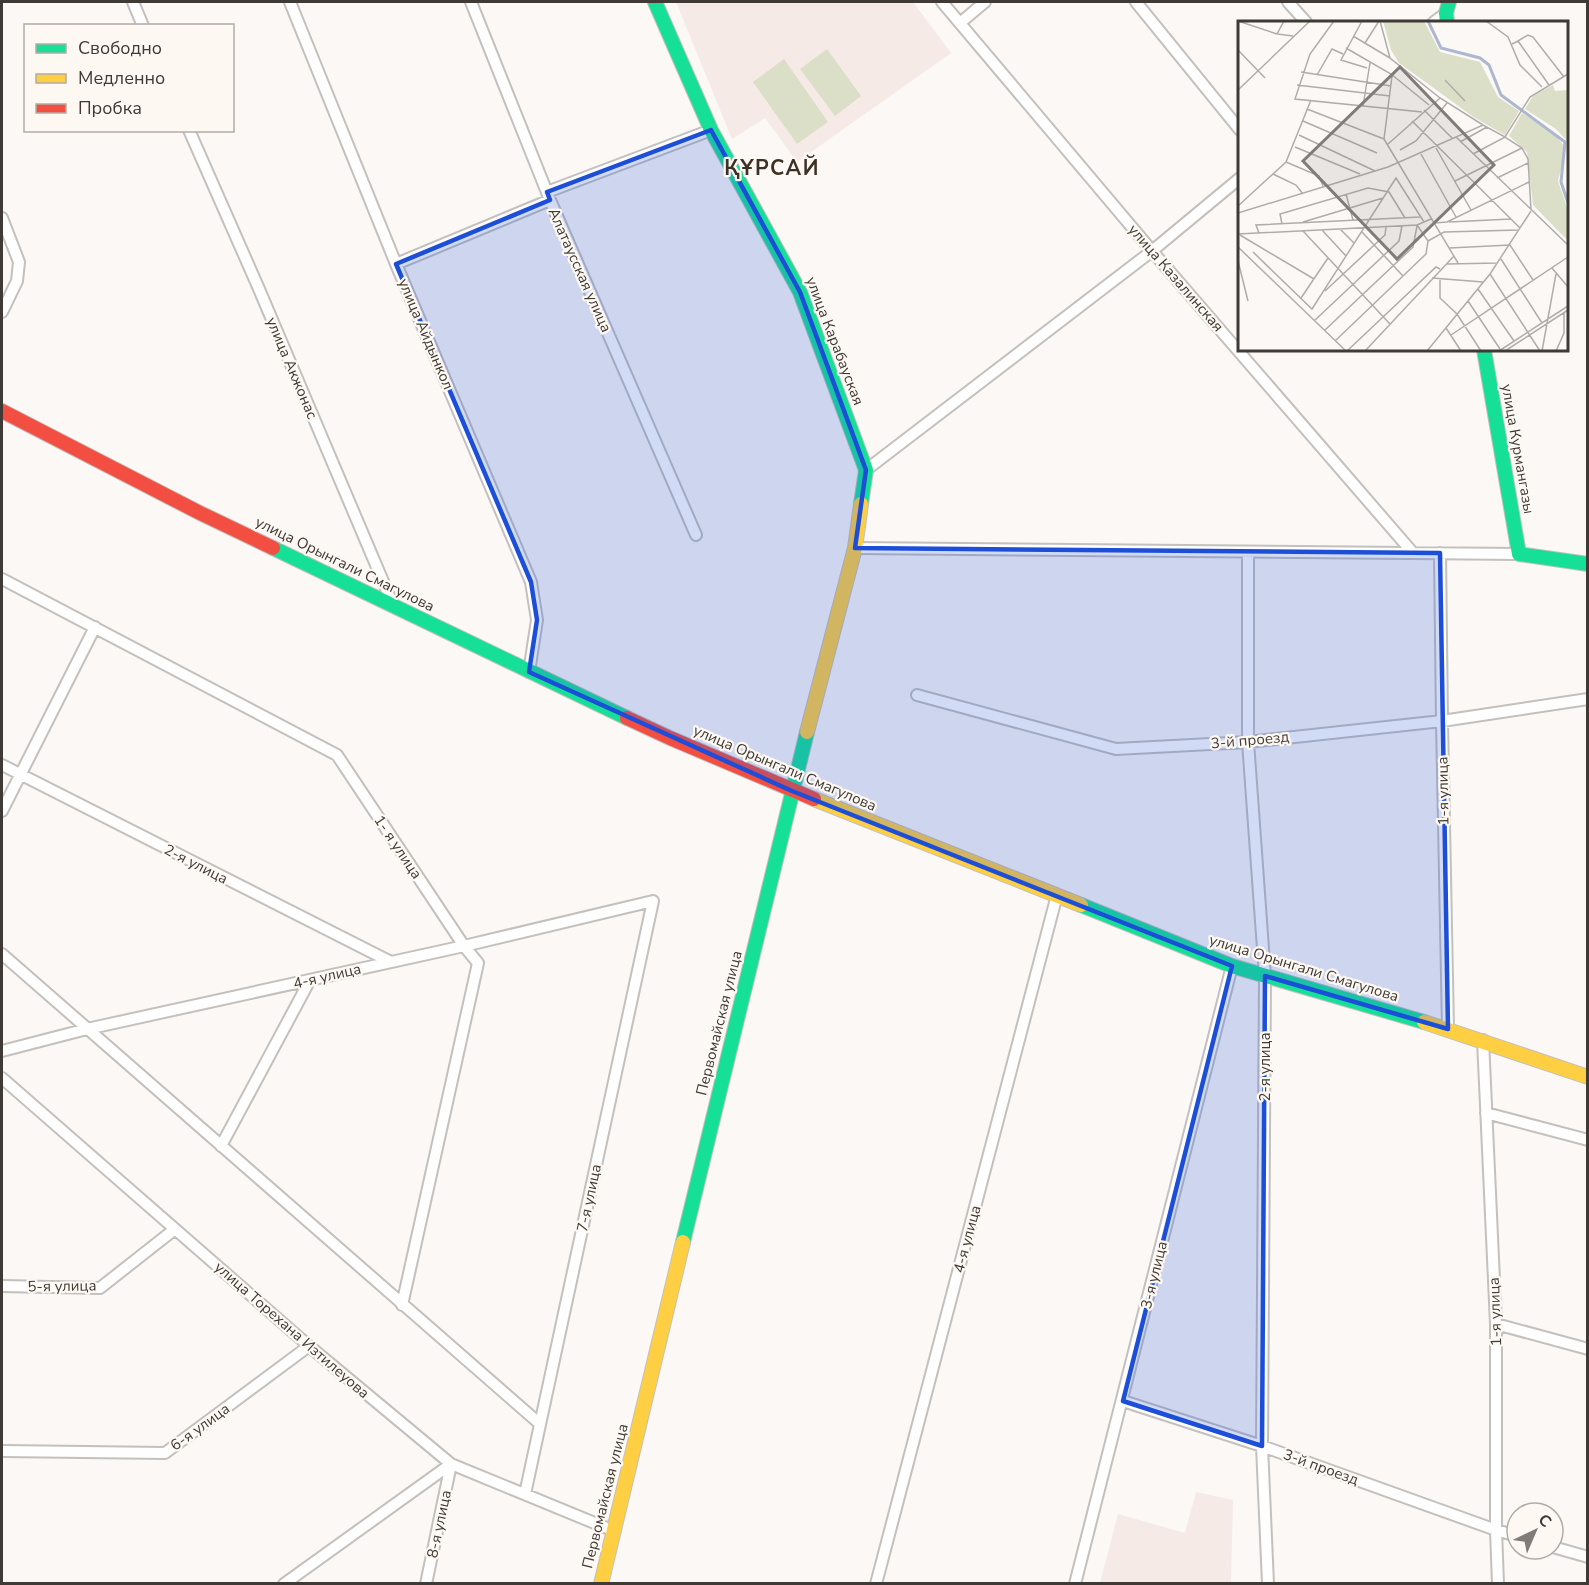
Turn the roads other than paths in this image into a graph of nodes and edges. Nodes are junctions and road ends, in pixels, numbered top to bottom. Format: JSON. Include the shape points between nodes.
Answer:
{"nodes":[{"id":1,"x":132,"y":2,"type":"edge"},
{"id":2,"x":290,"y":2,"type":"edge"},
{"id":3,"x":471,"y":2,"type":"edge"},
{"id":4,"x":655,"y":2,"type":"edge"},
{"id":5,"x":942,"y":2,"type":"edge"},
{"id":6,"x":985,"y":2,"type":"edge"},
{"id":7,"x":1136,"y":2,"type":"edge"},
{"id":8,"x":1288,"y":2,"type":"edge"},
{"id":9,"x":1305,"y":21,"type":"edge"},
{"id":10,"x":960,"y":22,"type":"junction"},
{"id":11,"x":142,"y":24,"type":"edge"},
{"id":12,"x":1238,"y":129,"type":"edge"},
{"id":13,"x":711,"y":130,"type":"junction"},
{"id":14,"x":190,"y":132,"type":"edge"},
{"id":15,"x":1238,"y":179,"type":"edge"},
{"id":16,"x":548,"y":196,"type":"junction"},
{"id":17,"x":2,"y":218,"type":"edge"},
{"id":18,"x":1152,"y":250,"type":"junction"},
{"id":19,"x":396,"y":264,"type":"junction"},
{"id":20,"x":2,"y":312,"type":"edge"},
{"id":21,"x":1238,"y":350,"type":"edge"},
{"id":22,"x":1239,"y":351,"type":"edge"},
{"id":23,"x":1484,"y":351,"type":"edge"},
{"id":24,"x":2,"y":411,"type":"edge"},
{"id":25,"x":866,"y":470,"type":"junction"},
{"id":26,"x":696,"y":536,"type":"dead end"},
{"id":27,"x":855,"y":548,"type":"junction"},
{"id":28,"x":1248,"y":552,"type":"junction"},
{"id":29,"x":1413,"y":553,"type":"junction"},
{"id":30,"x":1440,"y":553,"type":"junction"},
{"id":31,"x":1520,"y":554,"type":"junction"},
{"id":32,"x":1587,"y":564,"type":"edge"},
{"id":33,"x":2,"y":579,"type":"edge"},
{"id":34,"x":393,"y":605,"type":"junction"},
{"id":35,"x":95,"y":627,"type":"junction"},
{"id":36,"x":530,"y":672,"type":"junction"},
{"id":37,"x":917,"y":695,"type":"dead end"},
{"id":38,"x":1587,"y":699,"type":"edge"},
{"id":39,"x":1442,"y":721,"type":"junction"},
{"id":40,"x":1248,"y":742,"type":"junction"},
{"id":41,"x":2,"y":765,"type":"edge"},
{"id":42,"x":21,"y":775,"type":"junction"},
{"id":43,"x":792,"y":791,"type":"junction"},
{"id":44,"x":2,"y":811,"type":"edge"},
{"id":45,"x":1057,"y":895,"type":"junction"},
{"id":46,"x":653,"y":901,"type":"joint"},
{"id":47,"x":464,"y":946,"type":"junction"},
{"id":48,"x":2,"y":954,"type":"edge"},
{"id":49,"x":391,"y":962,"type":"junction"},
{"id":50,"x":1232,"y":966,"type":"junction"},
{"id":51,"x":1266,"y":976,"type":"junction"},
{"id":52,"x":310,"y":980,"type":"junction"},
{"id":53,"x":87,"y":1029,"type":"junction"},
{"id":54,"x":1448,"y":1029,"type":"junction"},
{"id":55,"x":1483,"y":1040,"type":"junction"},
{"id":56,"x":2,"y":1051,"type":"edge"},
{"id":57,"x":1587,"y":1077,"type":"edge"},
{"id":58,"x":2,"y":1078,"type":"edge"},
{"id":59,"x":1486,"y":1113,"type":"junction"},
{"id":60,"x":1587,"y":1140,"type":"edge"},
{"id":61,"x":221,"y":1146,"type":"junction"},
{"id":62,"x":175,"y":1229,"type":"junction"},
{"id":63,"x":2,"y":1286,"type":"edge"},
{"id":64,"x":402,"y":1305,"type":"junction"},
{"id":65,"x":1496,"y":1323,"type":"junction"},
{"id":66,"x":309,"y":1346,"type":"junction"},
{"id":67,"x":1587,"y":1349,"type":"edge"},
{"id":68,"x":1123,"y":1401,"type":"junction"},
{"id":69,"x":540,"y":1424,"type":"junction"},
{"id":70,"x":1262,"y":1446,"type":"junction"},
{"id":71,"x":2,"y":1451,"type":"edge"},
{"id":72,"x":451,"y":1464,"type":"junction"},
{"id":73,"x":525,"y":1494,"type":"junction"},
{"id":74,"x":1496,"y":1530,"type":"junction"},
{"id":75,"x":614,"y":1531,"type":"junction"},
{"id":76,"x":1505,"y":1533,"type":"edge"},
{"id":77,"x":1565,"y":1551,"type":"edge"},
{"id":78,"x":1587,"y":1557,"type":"edge"},
{"id":79,"x":284,"y":1584,"type":"edge"},
{"id":80,"x":426,"y":1584,"type":"edge"},
{"id":81,"x":601,"y":1584,"type":"edge"},
{"id":82,"x":876,"y":1584,"type":"edge"},
{"id":83,"x":1076,"y":1584,"type":"edge"},
{"id":84,"x":1268,"y":1584,"type":"edge"},
{"id":85,"x":1498,"y":1584,"type":"edge"}],
"edges":[{"from":1,"to":11,"type":"street"},
{"from":2,"to":19,"type":"street","name":"улица Айдынкол"},
{"from":3,"to":16,"type":"street","name":"Алатаусская улица"},
{"from":4,"to":13,"type":"street","name":"улица Карабауская"},
{"from":5,"to":10,"type":"street","name":"улица Казалинская"},
{"from":6,"to":10,"type":"street"},
{"from":7,"to":12,"type":"street"},
{"from":8,"to":9,"type":"street"},
{"from":10,"to":18,"type":"street","name":"улица Казалинская"},
{"from":13,"to":16,"type":"street"},
{"from":13,"to":25,"type":"street","name":"улица Карабауская","via":[[800,292]]},
{"from":14,"to":34,"type":"street","name":"улица Акжонас"},
{"from":15,"to":18,"type":"street"},
{"from":16,"to":19,"type":"street"},
{"from":16,"to":26,"type":"street","name":"Алатаусская улица"},
{"from":17,"to":20,"type":"street","via":[[19,262],[17,281]]},
{"from":18,"to":21,"type":"street","name":"улица Казалинская"},
{"from":18,"to":25,"type":"street"},
{"from":19,"to":36,"type":"street","name":"улица Айдынкол","via":[[531,582],[537,620]]},
{"from":22,"to":29,"type":"street","name":"улица Казалинская"},
{"from":23,"to":31,"type":"street","name":"улица Курмангазы"},
{"from":24,"to":34,"type":"street","name":"улица Орынгали Смагулова","via":[[200,513]]},
{"from":25,"to":27,"type":"street","name":"Первомайская улица"},
{"from":27,"to":28,"type":"street"},
{"from":27,"to":43,"type":"street","name":"Первомайская улица"},
{"from":28,"to":29,"type":"street"},
{"from":28,"to":40,"type":"street","name":"2-я улица"},
{"from":29,"to":30,"type":"street"},
{"from":30,"to":31,"type":"street"},
{"from":30,"to":39,"type":"street","name":"1-я улица"},
{"from":31,"to":32,"type":"street"},
{"from":33,"to":35,"type":"street","name":"1- я улица"},
{"from":34,"to":36,"type":"street","name":"улица Орынгали Смагулова"},
{"from":35,"to":42,"type":"street"},
{"from":35,"to":47,"type":"street","name":"1- я улица","via":[[337,755]]},
{"from":36,"to":43,"type":"street","name":"улица Орынгали Смагулова"},
{"from":37,"to":40,"type":"street","name":"3-й проезд","via":[[1116,749]]},
{"from":38,"to":39,"type":"street","name":"3-й проезд"},
{"from":39,"to":40,"type":"street","name":"3-й проезд"},
{"from":39,"to":54,"type":"street","name":"1-я улица"},
{"from":40,"to":51,"type":"street","name":"2-я улица"},
{"from":41,"to":42,"type":"street","name":"2-я улица"},
{"from":42,"to":44,"type":"street"},
{"from":42,"to":49,"type":"street","name":"2-я улица"},
{"from":43,"to":45,"type":"street","name":"улица Орынгали Смагулова"},
{"from":43,"to":75,"type":"street","name":"Первомайская улица"},
{"from":45,"to":50,"type":"street","name":"улица Орынгали Смагулова"},
{"from":45,"to":82,"type":"street","name":"4-я улица"},
{"from":46,"to":47,"type":"street","name":"4-я улица"},
{"from":46,"to":69,"type":"street","name":"7-я улица"},
{"from":47,"to":49,"type":"street","name":"4-я улица"},
{"from":47,"to":64,"type":"street","name":"1- я улица","via":[[477,963]]},
{"from":48,"to":53,"type":"street"},
{"from":49,"to":52,"type":"street","name":"4-я улица"},
{"from":50,"to":51,"type":"street","name":"улица Орынгали Смагулова"},
{"from":50,"to":68,"type":"street","name":"3-я улица"},
{"from":51,"to":54,"type":"street","name":"улица Орынгали Смагулова"},
{"from":51,"to":70,"type":"street","name":"2-я улица"},
{"from":52,"to":53,"type":"street","name":"4-я улица"},
{"from":52,"to":61,"type":"street"},
{"from":53,"to":56,"type":"street","name":"4-я улица"},
{"from":53,"to":61,"type":"street"},
{"from":54,"to":55,"type":"street","name":"улица Орынгали Смагулова"},
{"from":55,"to":57,"type":"street","name":"улица Орынгали Смагулова"},
{"from":55,"to":59,"type":"street","name":"1-я улица"},
{"from":58,"to":62,"type":"street","name":"улица Торехана Изтилеуова"},
{"from":59,"to":60,"type":"street"},
{"from":59,"to":65,"type":"street","name":"1-я улица"},
{"from":61,"to":64,"type":"street"},
{"from":62,"to":63,"type":"street","name":"5-я улица","via":[[100,1288]]},
{"from":62,"to":66,"type":"street","name":"улица Торехана Изтилеуова"},
{"from":64,"to":69,"type":"street"},
{"from":65,"to":67,"type":"street"},
{"from":65,"to":74,"type":"street","name":"1-я улица"},
{"from":66,"to":71,"type":"street","name":"6-я улица","via":[[165,1453]]},
{"from":66,"to":72,"type":"street","name":"улица Торехана Изтилеуова"},
{"from":68,"to":70,"type":"street","name":"3-й проезд"},
{"from":68,"to":83,"type":"street","name":"3-я улица"},
{"from":69,"to":73,"type":"street","name":"7-я улица"},
{"from":70,"to":74,"type":"street","name":"3-й проезд"},
{"from":70,"to":84,"type":"street","name":"2-я улица"},
{"from":72,"to":73,"type":"street","name":"улица Торехана Изтилеуова"},
{"from":72,"to":79,"type":"street"},
{"from":72,"to":80,"type":"street","name":"8-я улица"},
{"from":73,"to":75,"type":"street","name":"улица Торехана Изтилеуова"},
{"from":74,"to":76,"type":"street","name":"3-й проезд"},
{"from":74,"to":85,"type":"street","name":"1-я улица"},
{"from":75,"to":81,"type":"street","name":"Первомайская улица"},
{"from":77,"to":78,"type":"street"}]}
